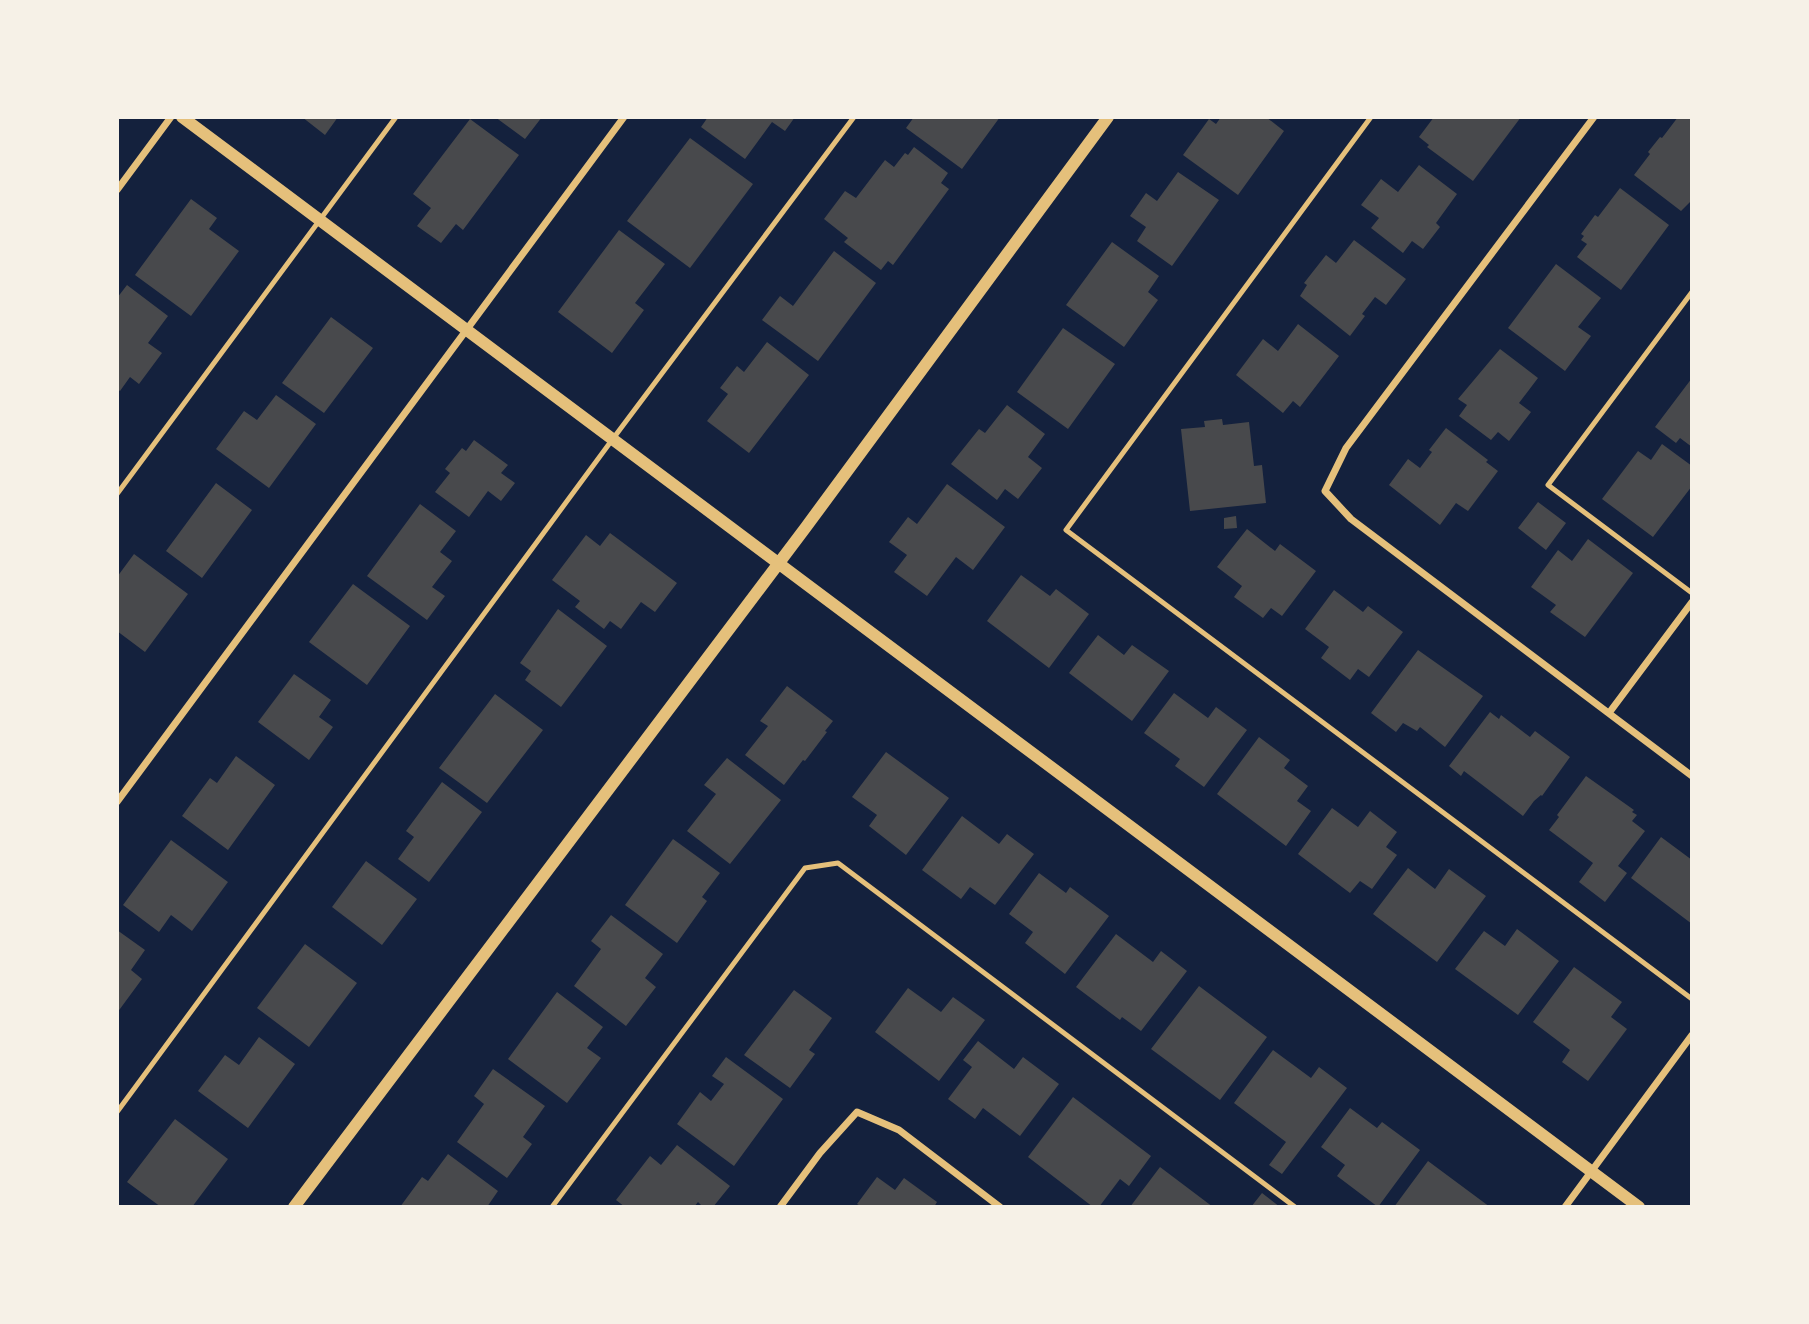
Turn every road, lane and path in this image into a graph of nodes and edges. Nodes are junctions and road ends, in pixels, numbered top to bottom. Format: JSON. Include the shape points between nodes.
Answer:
{"nodes":[{"id":1,"x":171,"y":117,"type":"edge"},
{"id":2,"x":182,"y":117,"type":"edge"},
{"id":3,"x":396,"y":117,"type":"edge"},
{"id":4,"x":625,"y":117,"type":"edge"},
{"id":5,"x":854,"y":117,"type":"edge"},
{"id":6,"x":1108,"y":117,"type":"edge"},
{"id":7,"x":1371,"y":117,"type":"edge"},
{"id":8,"x":1594,"y":117,"type":"edge"},
{"id":9,"x":117,"y":190,"type":"edge"},
{"id":10,"x":318,"y":220,"type":"junction"},
{"id":11,"x":1692,"y":292,"type":"edge"},
{"id":12,"x":467,"y":331,"type":"junction"},
{"id":13,"x":612,"y":440,"type":"junction"},
{"id":14,"x":117,"y":494,"type":"edge"},
{"id":15,"x":777,"y":563,"type":"junction"},
{"id":16,"x":1692,"y":593,"type":"edge"},
{"id":17,"x":1692,"y":602,"type":"edge"},
{"id":18,"x":1609,"y":713,"type":"junction"},
{"id":19,"x":1692,"y":776,"type":"edge"},
{"id":20,"x":117,"y":802,"type":"edge"},
{"id":21,"x":1692,"y":999,"type":"edge"},
{"id":22,"x":1692,"y":1035,"type":"edge"},
{"id":23,"x":117,"y":1112,"type":"edge"},
{"id":24,"x":1591,"y":1171,"type":"junction"},
{"id":25,"x":294,"y":1207,"type":"edge"},
{"id":26,"x":552,"y":1207,"type":"edge"},
{"id":27,"x":780,"y":1207,"type":"edge"},
{"id":28,"x":1000,"y":1207,"type":"edge"},
{"id":29,"x":1294,"y":1207,"type":"edge"},
{"id":30,"x":1565,"y":1207,"type":"edge"},
{"id":31,"x":1639,"y":1207,"type":"edge"}],
"edges":[{"from":1,"to":9,"type":"street"},
{"from":2,"to":10,"type":"street"},
{"from":3,"to":10,"type":"lane"},
{"from":4,"to":12,"type":"street"},
{"from":5,"to":13,"type":"lane"},
{"from":6,"to":15,"type":"street"},
{"from":7,"to":21,"type":"lane","via":[[1066,530]]},
{"from":8,"to":18,"type":"street","via":[[1346,448],[1325,491],[1351,519]]},
{"from":10,"to":12,"type":"street"},
{"from":10,"to":14,"type":"lane"},
{"from":11,"to":16,"type":"lane","via":[[1548,485]]},
{"from":12,"to":13,"type":"street"},
{"from":12,"to":20,"type":"street"},
{"from":13,"to":15,"type":"street"},
{"from":13,"to":23,"type":"lane"},
{"from":15,"to":24,"type":"street"},
{"from":15,"to":25,"type":"street"},
{"from":17,"to":18,"type":"street"},
{"from":18,"to":19,"type":"street"},
{"from":22,"to":24,"type":"street"},
{"from":24,"to":30,"type":"street"},
{"from":24,"to":31,"type":"street"},
{"from":26,"to":29,"type":"lane","via":[[805,868],[838,863]]},
{"from":27,"to":28,"type":"street","via":[[858,1112],[900,1130]]}]}
